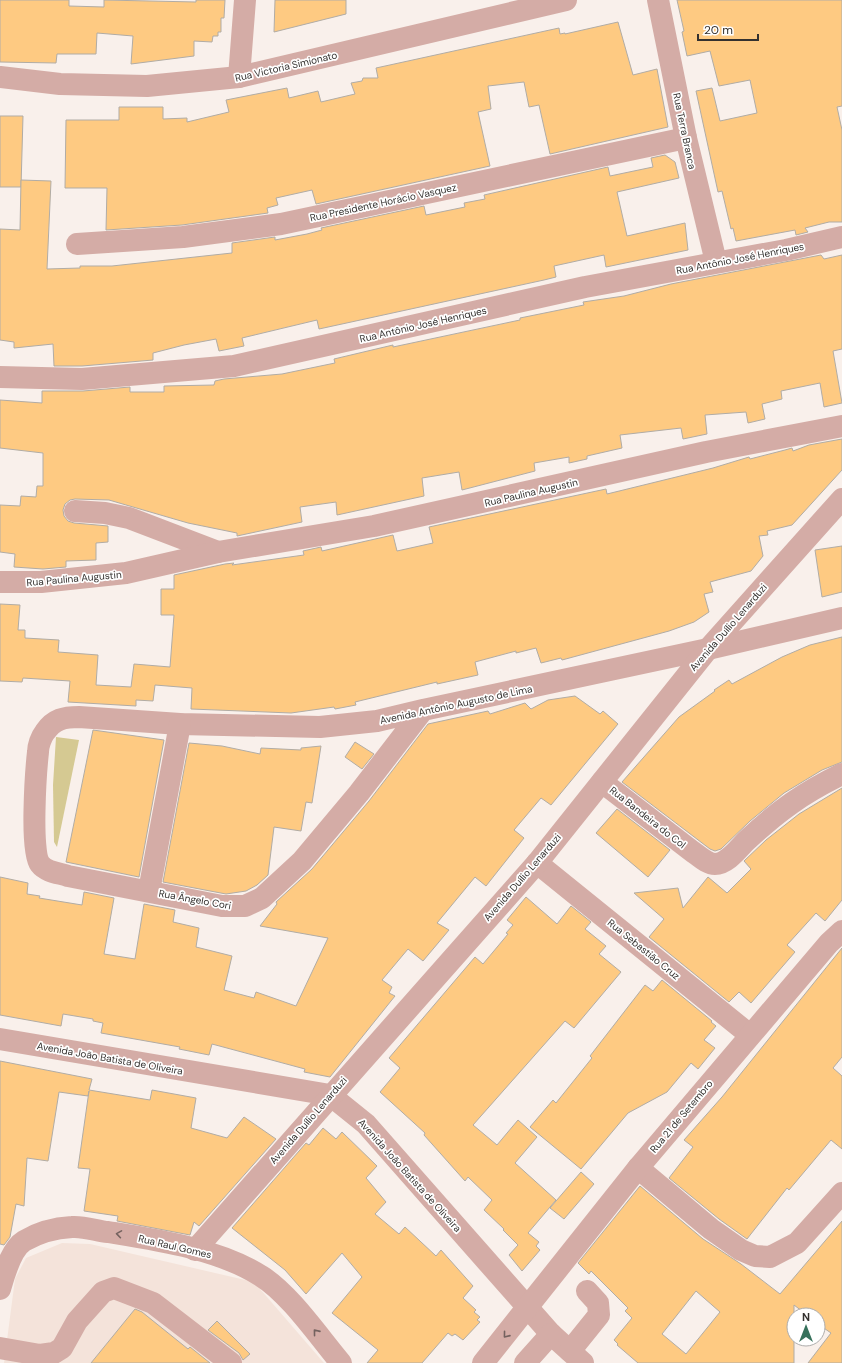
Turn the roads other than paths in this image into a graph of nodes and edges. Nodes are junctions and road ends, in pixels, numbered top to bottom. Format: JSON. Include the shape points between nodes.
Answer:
{"nodes":[{"id":1,"x":245,"y":0,"type":"edge"},
{"id":2,"x":566,"y":0,"type":"edge"},
{"id":3,"x":658,"y":0,"type":"edge"},
{"id":4,"x":239,"y":77,"type":"junction"},
{"id":5,"x":0,"y":78,"type":"edge"},
{"id":6,"x":686,"y":138,"type":"junction"},
{"id":7,"x":842,"y":237,"type":"edge"},
{"id":8,"x":78,"y":244,"type":"dead end"},
{"id":9,"x":716,"y":262,"type":"junction"},
{"id":10,"x":0,"y":377,"type":"edge"},
{"id":11,"x":842,"y":426,"type":"edge"},
{"id":12,"x":842,"y":498,"type":"edge"},
{"id":13,"x":75,"y":511,"type":"dead end"},
{"id":14,"x":218,"y":552,"type":"junction"},
{"id":15,"x":0,"y":582,"type":"edge"},
{"id":16,"x":842,"y":618,"type":"edge"},
{"id":17,"x":708,"y":649,"type":"junction"},
{"id":18,"x":423,"y":710,"type":"junction"},
{"id":19,"x":62,"y":718,"type":"joint"},
{"id":20,"x":180,"y":724,"type":"junction"},
{"id":21,"x":842,"y":774,"type":"edge"},
{"id":22,"x":602,"y":782,"type":"junction"},
{"id":23,"x":537,"y":863,"type":"junction"},
{"id":24,"x":149,"y":891,"type":"junction"},
{"id":25,"x":842,"y":932,"type":"edge"},
{"id":26,"x":750,"y":1035,"type":"junction"},
{"id":27,"x":0,"y":1039,"type":"edge"},
{"id":28,"x":330,"y":1095,"type":"junction"},
{"id":29,"x":638,"y":1168,"type":"junction"},
{"id":30,"x":842,"y":1193,"type":"edge"},
{"id":31,"x":196,"y":1250,"type":"junction"},
{"id":32,"x":0,"y":1289,"type":"edge"},
{"id":33,"x":587,"y":1291,"type":"dead end"},
{"id":34,"x":528,"y":1308,"type":"junction"},
{"id":35,"x":551,"y":1334,"type":"junction"},
{"id":36,"x":0,"y":1348,"type":"edge"},
{"id":37,"x":576,"y":1357,"type":"edge"},
{"id":38,"x":340,"y":1362,"type":"edge"},
{"id":39,"x":232,"y":1363,"type":"edge"},
{"id":40,"x":483,"y":1363,"type":"edge"},
{"id":41,"x":525,"y":1363,"type":"edge"}],
"edges":[{"from":1,"to":4,"type":"street"},
{"from":2,"to":4,"type":"street","name":"Rua Victoria Simionato"},
{"from":3,"to":6,"type":"street","name":"Rua Terra Branca"},
{"from":4,"to":5,"type":"street","name":"Rua Victoria Simionato","via":[[147,86],[60,84]]},
{"from":6,"to":8,"type":"street","name":"Rua Presidente Horácio Vasquez","via":[[281,224],[183,237]]},
{"from":6,"to":9,"type":"street","name":"Rua Terra Branca"},
{"from":7,"to":9,"type":"street","name":"Rua Antônio José Henriques"},
{"from":9,"to":10,"type":"street","name":"Rua Antônio José Henriques","via":[[586,287],[234,366],[82,379]]},
{"from":11,"to":14,"type":"street","name":"Rua Paulina Augustin","via":[[706,452],[374,526]]},
{"from":12,"to":17,"type":"street","name":"Avenida Duílio Lenarduzi"},
{"from":13,"to":14,"type":"street","via":[[129,518]]},
{"from":14,"to":15,"type":"street","name":"Rua Paulina Augustin","via":[[126,573],[83,579]]},
{"from":16,"to":17,"type":"street","name":"Avenida Antônio Augusto de Lima"},
{"from":17,"to":18,"type":"street","name":"Avenida Antônio Augusto de Lima"},
{"from":17,"to":22,"type":"street","name":"Avenida Duílio Lenarduzi"},
{"from":18,"to":20,"type":"street","name":"Avenida Antônio Augusto de Lima","via":[[377,721],[320,727]]},
{"from":18,"to":24,"type":"street","name":"Rua Ângelo Cori","via":[[302,861],[262,898],[246,906],[222,906]]},
{"from":19,"to":20,"type":"street","name":"Avenida Antônio Augusto de Lima"},
{"from":19,"to":24,"type":"street","name":"Rua Ângelo Cori","via":[[51,724],[44,733],[38,750],[35,850],[40,864],[57,873]]},
{"from":20,"to":24,"type":"street"},
{"from":21,"to":22,"type":"street","name":"Rua Bandeira do Col","via":[[796,799],[767,822],[726,861],[714,864],[706,862]]},
{"from":22,"to":23,"type":"street","name":"Avenida Duílio Lenarduzi"},
{"from":23,"to":26,"type":"street","name":"Rua Sebastião Cruz"},
{"from":23,"to":28,"type":"street","name":"Avenida Duílio Lenarduzi"},
{"from":25,"to":26,"type":"street","name":"Rua 21 de Setembro","via":[[829,943]]},
{"from":26,"to":29,"type":"street","name":"Rua 21 de Setembro"},
{"from":27,"to":28,"type":"street","name":"Avenida João Batista de Oliveira"},
{"from":28,"to":31,"type":"street","name":"Avenida Duílio Lenarduzi"},
{"from":28,"to":34,"type":"street","name":"Avenida João Batista de Oliveira","via":[[366,1124]]},
{"from":29,"to":30,"type":"street","via":[[711,1229],[741,1250],[755,1256],[770,1257],[797,1243]]},
{"from":29,"to":34,"type":"street","name":"Rua 21 de Setembro"},
{"from":31,"to":32,"type":"street","name":"Rua Raul Gomes","one_way":true,"via":[[74,1227],[46,1230],[22,1242],[8,1264]]},
{"from":38,"to":31,"type":"street","name":"Rua Raul Gomes","one_way":true,"via":[[308,1322],[263,1277],[240,1264]]},
{"from":33,"to":37,"type":"street","via":[[598,1303],[599,1315]]},
{"from":34,"to":35,"type":"street","name":"Avenida João Batista de Oliveira"},
{"from":34,"to":40,"type":"street","one_way":true},
{"from":35,"to":37,"type":"street","name":"Avenida João Batista de Oliveira"},
{"from":35,"to":41,"type":"street"},
{"from":36,"to":39,"type":"street","via":[[40,1355],[54,1353],[62,1348],[77,1321],[102,1292],[114,1288],[153,1303]]}]}
